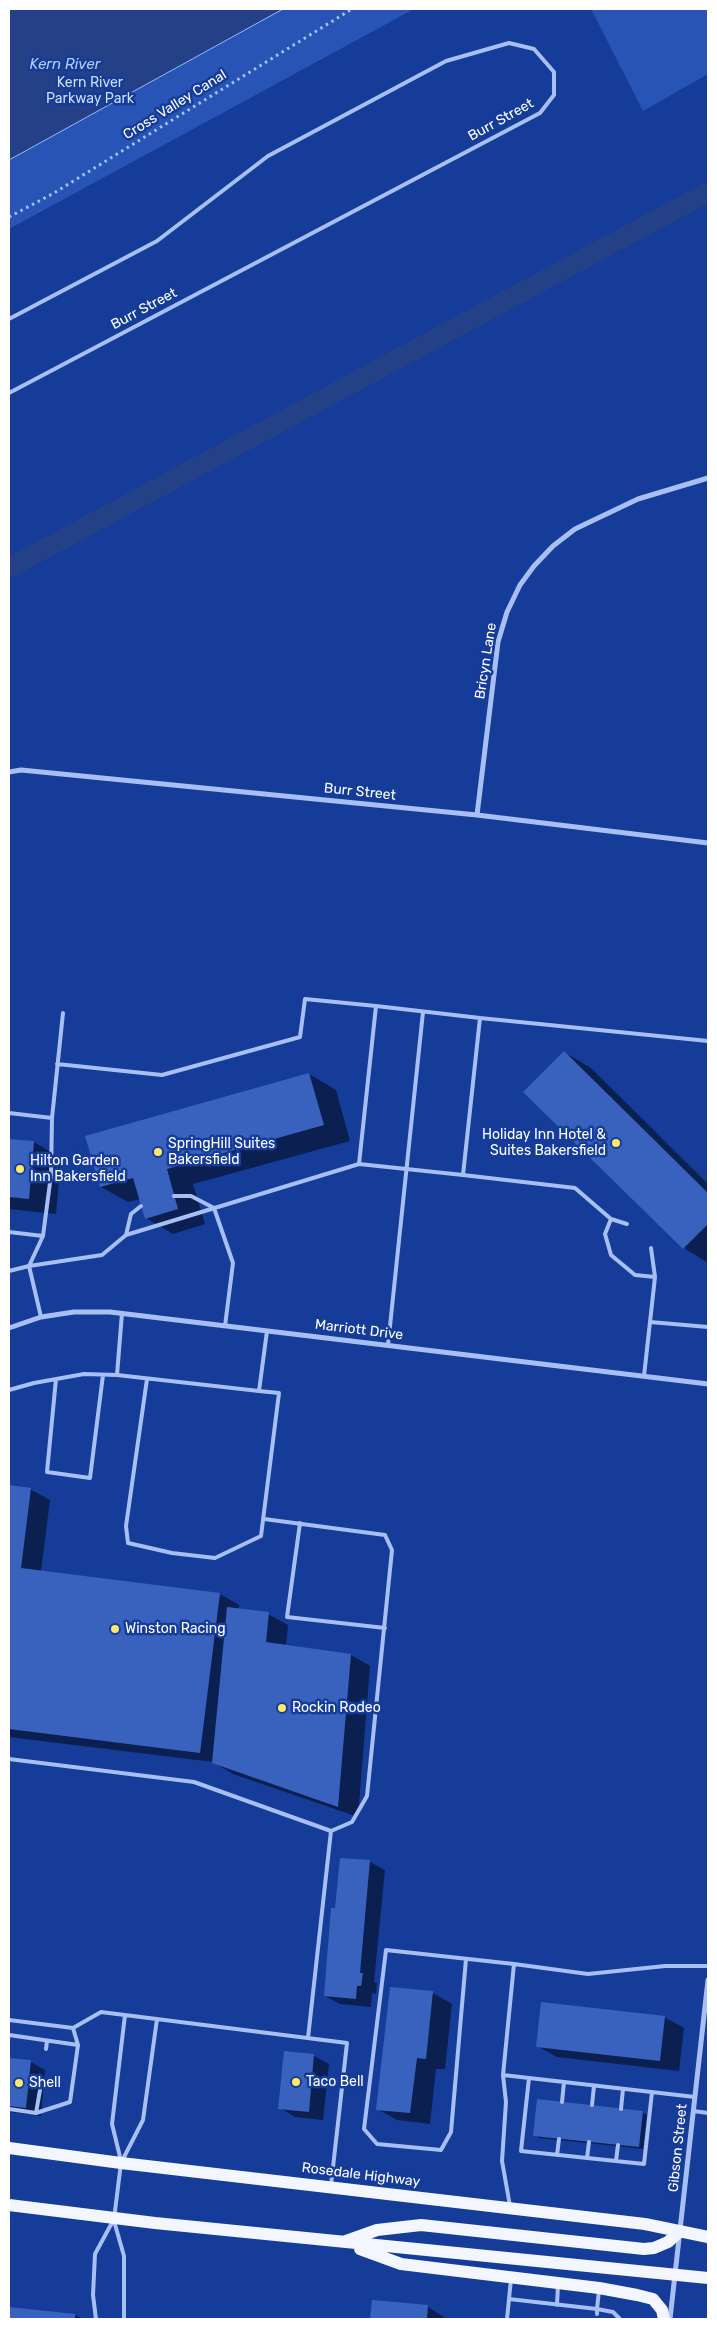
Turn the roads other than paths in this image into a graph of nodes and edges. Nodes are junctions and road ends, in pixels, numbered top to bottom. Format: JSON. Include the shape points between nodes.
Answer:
{"nodes":[{"id":1,"x":9,"y":319,"type":"edge"},
{"id":2,"x":9,"y":393,"type":"edge"},
{"id":3,"x":708,"y":478,"type":"edge"},
{"id":4,"x":9,"y":772,"type":"edge"},
{"id":5,"x":477,"y":815,"type":"junction"},
{"id":6,"x":708,"y":843,"type":"edge"},
{"id":7,"x":376,"y":1006,"type":"junction"},
{"id":8,"x":423,"y":1012,"type":"junction"},
{"id":9,"x":63,"y":1013,"type":"dead end"},
{"id":10,"x":480,"y":1018,"type":"junction"},
{"id":11,"x":708,"y":1041,"type":"edge"},
{"id":12,"x":57,"y":1064,"type":"junction"},
{"id":13,"x":9,"y":1113,"type":"edge"},
{"id":14,"x":52,"y":1118,"type":"junction"},
{"id":15,"x":359,"y":1164,"type":"junction"},
{"id":16,"x":407,"y":1169,"type":"junction"},
{"id":17,"x":463,"y":1175,"type":"junction"},
{"id":18,"x":174,"y":1196,"type":"dead end"},
{"id":19,"x":142,"y":1206,"type":"dead end"},
{"id":20,"x":214,"y":1208,"type":"junction"},
{"id":21,"x":611,"y":1219,"type":"junction"},
{"id":22,"x":627,"y":1224,"type":"dead end"},
{"id":23,"x":9,"y":1232,"type":"edge"},
{"id":24,"x":43,"y":1236,"type":"junction"},
{"id":25,"x":126,"y":1236,"type":"junction"},
{"id":26,"x":651,"y":1248,"type":"dead end"},
{"id":27,"x":29,"y":1266,"type":"junction"},
{"id":28,"x":9,"y":1271,"type":"edge"},
{"id":29,"x":655,"y":1277,"type":"junction"},
{"id":30,"x":122,"y":1313,"type":"junction"},
{"id":31,"x":41,"y":1317,"type":"junction"},
{"id":32,"x":650,"y":1322,"type":"junction"},
{"id":33,"x":225,"y":1326,"type":"junction"},
{"id":34,"x":9,"y":1328,"type":"edge"},
{"id":35,"x":708,"y":1328,"type":"edge"},
{"id":36,"x":267,"y":1331,"type":"junction"},
{"id":37,"x":388,"y":1345,"type":"junction"},
{"id":38,"x":103,"y":1375,"type":"junction"},
{"id":39,"x":116,"y":1375,"type":"junction"},
{"id":40,"x":644,"y":1376,"type":"junction"},
{"id":41,"x":56,"y":1379,"type":"junction"},
{"id":42,"x":147,"y":1379,"type":"junction"},
{"id":43,"x":708,"y":1384,"type":"edge"},
{"id":44,"x":9,"y":1390,"type":"edge"},
{"id":45,"x":260,"y":1391,"type":"junction"},
{"id":46,"x":264,"y":1519,"type":"junction"},
{"id":47,"x":300,"y":1523,"type":"junction"},
{"id":48,"x":385,"y":1628,"type":"junction"},
{"id":49,"x":9,"y":1759,"type":"edge"},
{"id":50,"x":331,"y":1831,"type":"junction"},
{"id":51,"x":466,"y":1959,"type":"junction"},
{"id":52,"x":514,"y":1964,"type":"junction"},
{"id":53,"x":708,"y":1966,"type":"edge"},
{"id":54,"x":708,"y":1980,"type":"edge"},
{"id":55,"x":125,"y":2015,"type":"junction"},
{"id":56,"x":157,"y":2019,"type":"junction"},
{"id":57,"x":9,"y":2020,"type":"edge"},
{"id":58,"x":706,"y":2024,"type":"edge"},
{"id":59,"x":73,"y":2028,"type":"junction"},
{"id":60,"x":9,"y":2035,"type":"edge"},
{"id":61,"x":308,"y":2038,"type":"junction"},
{"id":62,"x":47,"y":2041,"type":"junction"},
{"id":63,"x":78,"y":2045,"type":"junction"},
{"id":64,"x":46,"y":2049,"type":"dead end"},
{"id":65,"x":503,"y":2075,"type":"junction"},
{"id":66,"x":529,"y":2078,"type":"junction"},
{"id":67,"x":564,"y":2082,"type":"junction"},
{"id":68,"x":594,"y":2086,"type":"junction"},
{"id":69,"x":623,"y":2089,"type":"junction"},
{"id":70,"x":40,"y":2090,"type":"dead end"},
{"id":71,"x":652,"y":2092,"type":"junction"},
{"id":72,"x":695,"y":2097,"type":"junction"},
{"id":73,"x":562,"y":2102,"type":"dead end"},
{"id":74,"x":592,"y":2105,"type":"dead end"},
{"id":75,"x":9,"y":2109,"type":"edge"},
{"id":76,"x":621,"y":2109,"type":"dead end"},
{"id":77,"x":693,"y":2111,"type":"junction"},
{"id":78,"x":36,"y":2113,"type":"junction"},
{"id":79,"x":708,"y":2113,"type":"edge"},
{"id":80,"x":559,"y":2139,"type":"dead end"},
{"id":81,"x":589,"y":2142,"type":"dead end"},
{"id":82,"x":618,"y":2145,"type":"dead end"},
{"id":83,"x":9,"y":2148,"type":"edge"},
{"id":84,"x":557,"y":2154,"type":"junction"},
{"id":85,"x":587,"y":2158,"type":"junction"},
{"id":86,"x":616,"y":2161,"type":"junction"},
{"id":87,"x":121,"y":2163,"type":"junction"},
{"id":88,"x":331,"y":2187,"type":"junction"},
{"id":89,"x":9,"y":2205,"type":"edge"},
{"id":90,"x":511,"y":2208,"type":"junction"},
{"id":91,"x":114,"y":2219,"type":"junction"},
{"id":92,"x":680,"y":2231,"type":"junction"},
{"id":93,"x":708,"y":2236,"type":"edge"},
{"id":94,"x":342,"y":2242,"type":"junction"},
{"id":95,"x":675,"y":2276,"type":"junction"},
{"id":96,"x":708,"y":2278,"type":"edge"},
{"id":97,"x":511,"y":2279,"type":"junction"},
{"id":98,"x":558,"y":2284,"type":"junction"},
{"id":99,"x":600,"y":2288,"type":"junction"},
{"id":100,"x":509,"y":2299,"type":"junction"},
{"id":101,"x":557,"y":2305,"type":"junction"},
{"id":102,"x":597,"y":2312,"type":"junction"},
{"id":103,"x":96,"y":2319,"type":"edge"},
{"id":104,"x":124,"y":2319,"type":"edge"},
{"id":105,"x":507,"y":2319,"type":"edge"},
{"id":106,"x":620,"y":2319,"type":"edge"},
{"id":107,"x":664,"y":2319,"type":"edge"},
{"id":108,"x":670,"y":2319,"type":"edge"}],
"edges":[{"from":1,"to":2,"type":"lane","name":"Burr Street","via":[[157,241],[268,156],[446,61],[509,43],[534,49],[554,72],[554,95],[540,113]]},
{"from":3,"to":5,"type":"street","name":"Bricyn Lane","via":[[638,499],[575,529],[553,546],[520,586],[507,612],[498,642]]},
{"from":4,"to":5,"type":"street","name":"Burr Street","via":[[21,770]]},
{"from":5,"to":6,"type":"street","name":"Burr Street"},
{"from":7,"to":8,"type":"lane"},
{"from":7,"to":12,"type":"lane","via":[[305,999],[300,1037],[162,1075]]},
{"from":7,"to":15,"type":"lane"},
{"from":8,"to":10,"type":"lane"},
{"from":8,"to":16,"type":"lane"},
{"from":9,"to":12,"type":"lane"},
{"from":10,"to":11,"type":"lane"},
{"from":10,"to":17,"type":"lane"},
{"from":12,"to":14,"type":"lane"},
{"from":13,"to":14,"type":"lane"},
{"from":14,"to":24,"type":"lane","via":[[51,1175]]},
{"from":15,"to":16,"type":"lane"},
{"from":15,"to":20,"type":"lane"},
{"from":16,"to":17,"type":"lane"},
{"from":16,"to":37,"type":"lane"},
{"from":17,"to":21,"type":"lane","via":[[575,1188]]},
{"from":18,"to":20,"type":"lane","via":[[191,1196]]},
{"from":19,"to":25,"type":"lane","via":[[132,1214]]},
{"from":20,"to":25,"type":"lane"},
{"from":20,"to":33,"type":"lane","via":[[232,1263]]},
{"from":21,"to":22,"type":"lane"},
{"from":21,"to":29,"type":"lane","via":[[605,1234],[611,1255],[635,1275]]},
{"from":23,"to":24,"type":"lane"},
{"from":24,"to":27,"type":"lane"},
{"from":25,"to":27,"type":"lane","via":[[102,1255]]},
{"from":26,"to":29,"type":"lane"},
{"from":27,"to":28,"type":"lane"},
{"from":27,"to":31,"type":"lane"},
{"from":29,"to":32,"type":"lane"},
{"from":30,"to":31,"type":"street","name":"Marriott Drive","via":[[74,1312]]},
{"from":30,"to":33,"type":"street","name":"Marriott Drive"},
{"from":30,"to":39,"type":"lane"},
{"from":31,"to":34,"type":"street","name":"Marriott Drive"},
{"from":32,"to":35,"type":"lane"},
{"from":32,"to":40,"type":"lane"},
{"from":33,"to":36,"type":"street","name":"Marriott Drive"},
{"from":36,"to":37,"type":"street","name":"Marriott Drive"},
{"from":36,"to":45,"type":"lane"},
{"from":37,"to":40,"type":"street","name":"Marriott Drive"},
{"from":38,"to":39,"type":"lane"},
{"from":38,"to":41,"type":"lane","via":[[84,1374]]},
{"from":38,"to":41,"type":"lane","via":[[90,1478],[47,1472]]},
{"from":39,"to":42,"type":"lane"},
{"from":40,"to":43,"type":"street","name":"Marriott Drive"},
{"from":41,"to":44,"type":"lane"},
{"from":42,"to":45,"type":"lane"},
{"from":42,"to":46,"type":"lane","via":[[126,1526],[128,1543],[215,1558],[261,1536]]},
{"from":45,"to":46,"type":"lane","via":[[279,1394]]},
{"from":46,"to":47,"type":"lane"},
{"from":47,"to":48,"type":"lane","via":[[385,1535],[392,1550]]},
{"from":47,"to":48,"type":"lane","via":[[287,1617]]},
{"from":48,"to":50,"type":"lane","via":[[367,1796],[352,1822]]},
{"from":49,"to":50,"type":"lane","via":[[194,1782]]},
{"from":50,"to":61,"type":"lane"},
{"from":51,"to":51,"type":"lane","via":[[386,1950],[364,2129],[377,2144],[441,2150],[451,2132]]},
{"from":51,"to":52,"type":"lane"},
{"from":52,"to":53,"type":"lane","via":[[588,1974],[665,1966]]},
{"from":52,"to":65,"type":"lane"},
{"from":54,"to":58,"type":"street","name":"Gibson Street"},
{"from":55,"to":56,"type":"lane"},
{"from":55,"to":59,"type":"lane","via":[[100,2012]]},
{"from":55,"to":87,"type":"lane","via":[[112,2124]]},
{"from":56,"to":61,"type":"lane"},
{"from":56,"to":87,"type":"lane","via":[[143,2120]]},
{"from":57,"to":59,"type":"lane"},
{"from":58,"to":72,"type":"street","name":"Gibson Street"},
{"from":59,"to":63,"type":"lane"},
{"from":60,"to":62,"type":"lane"},
{"from":61,"to":88,"type":"lane","via":[[347,2043]]},
{"from":62,"to":63,"type":"lane"},
{"from":62,"to":64,"type":"lane"},
{"from":63,"to":78,"type":"lane","via":[[70,2102]]},
{"from":65,"to":66,"type":"lane"},
{"from":65,"to":90,"type":"lane","via":[[506,2102],[502,2160]]},
{"from":66,"to":67,"type":"lane"},
{"from":66,"to":84,"type":"lane","via":[[522,2151]]},
{"from":67,"to":68,"type":"lane"},
{"from":67,"to":73,"type":"lane"},
{"from":68,"to":69,"type":"lane"},
{"from":68,"to":74,"type":"lane"},
{"from":69,"to":71,"type":"lane"},
{"from":69,"to":76,"type":"lane"},
{"from":70,"to":78,"type":"lane"},
{"from":71,"to":72,"type":"lane"},
{"from":71,"to":86,"type":"lane","via":[[644,2164]]},
{"from":72,"to":77,"type":"street","name":"Gibson Street"},
{"from":75,"to":78,"type":"lane"},
{"from":77,"to":79,"type":"lane"},
{"from":77,"to":92,"type":"street","name":"Gibson Street"},
{"from":80,"to":84,"type":"lane"},
{"from":81,"to":85,"type":"lane"},
{"from":82,"to":86,"type":"lane"},
{"from":83,"to":87,"type":"main road","name":"Rosedale Highway"},
{"from":84,"to":85,"type":"lane"},
{"from":85,"to":86,"type":"lane"},
{"from":87,"to":88,"type":"main road","name":"Rosedale Highway"},
{"from":87,"to":91,"type":"lane"},
{"from":88,"to":90,"type":"main road","name":"Rosedale Highway"},
{"from":89,"to":91,"type":"main road"},
{"from":90,"to":92,"type":"main road","name":"Rosedale Highway"},
{"from":91,"to":94,"type":"main road"},
{"from":91,"to":103,"type":"lane","via":[[95,2254],[92,2295]]},
{"from":91,"to":104,"type":"lane","via":[[124,2256]]},
{"from":92,"to":93,"type":"main road","name":"Rosedale Highway"},
{"from":92,"to":94,"type":"main road","via":[[668,2242],[644,2249],[421,2224],[377,2230]]},
{"from":92,"to":95,"type":"street","name":"Gibson Street"},
{"from":94,"to":95,"type":"main road"},
{"from":94,"to":97,"type":"main road","via":[[401,2264]]},
{"from":95,"to":96,"type":"main road"},
{"from":95,"to":108,"type":"street","name":"Gibson Street"},
{"from":97,"to":98,"type":"main road"},
{"from":97,"to":100,"type":"lane"},
{"from":98,"to":99,"type":"main road"},
{"from":98,"to":101,"type":"lane"},
{"from":99,"to":102,"type":"lane"},
{"from":99,"to":107,"type":"main road","via":[[653,2299],[662,2310]]},
{"from":100,"to":101,"type":"lane"},
{"from":100,"to":105,"type":"lane"},
{"from":101,"to":102,"type":"lane"},
{"from":102,"to":106,"type":"lane","via":[[613,2312]]}]}
